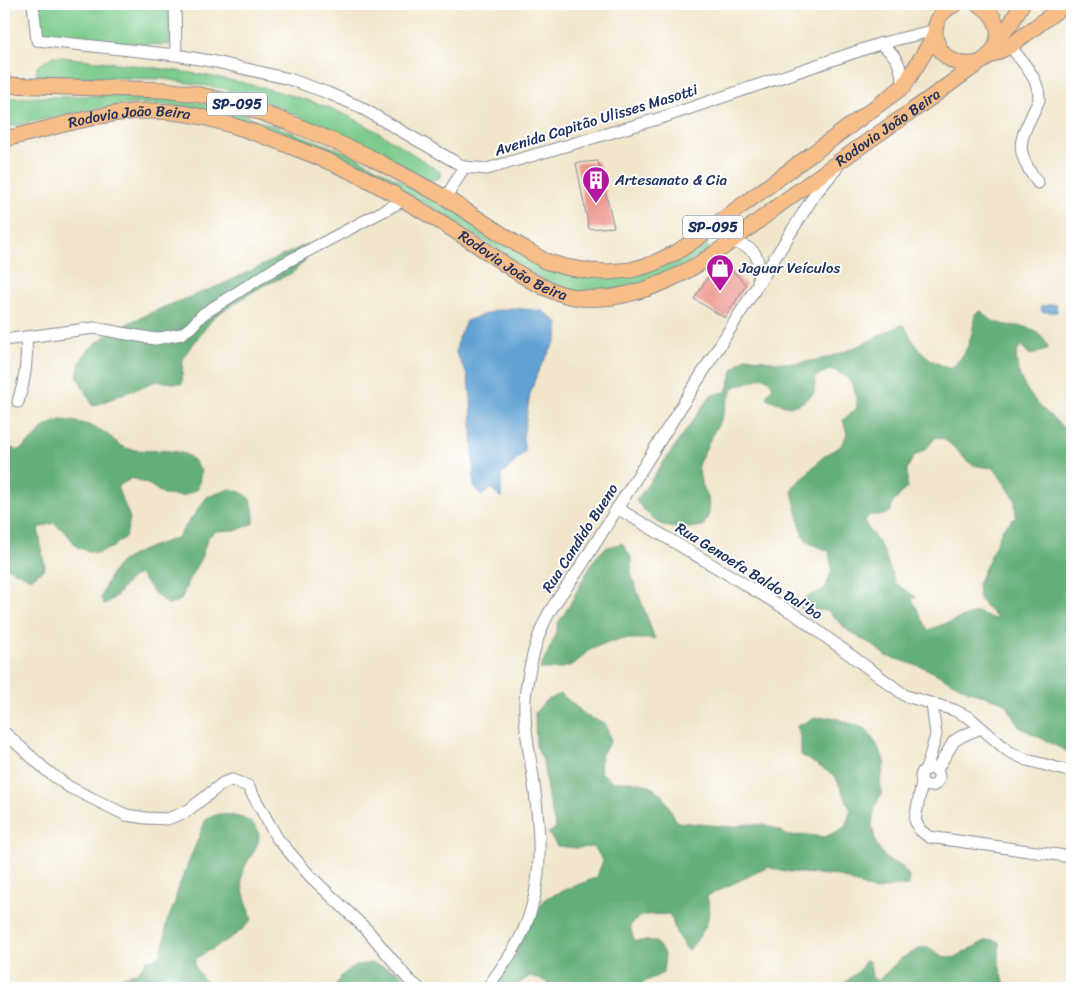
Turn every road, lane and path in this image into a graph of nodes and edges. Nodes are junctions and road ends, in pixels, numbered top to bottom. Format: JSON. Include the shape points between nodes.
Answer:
{"nodes":[{"id":1,"x":33,"y":4,"type":"edge"},
{"id":2,"x":175,"y":4,"type":"edge"},
{"id":3,"x":978,"y":4,"type":"edge"},
{"id":4,"x":1022,"y":4,"type":"edge"},
{"id":5,"x":1066,"y":4,"type":"edge"},
{"id":6,"x":950,"y":6,"type":"edge"},
{"id":7,"x":1010,"y":25,"type":"junction"},
{"id":8,"x":1030,"y":30,"type":"junction"},
{"id":9,"x":935,"y":32,"type":"junction"},
{"id":10,"x":1004,"y":42,"type":"junction"},
{"id":11,"x":879,"y":44,"type":"junction"},
{"id":12,"x":176,"y":55,"type":"junction"},
{"id":13,"x":984,"y":59,"type":"junction"},
{"id":14,"x":5,"y":85,"type":"edge"},
{"id":15,"x":904,"y":86,"type":"junction"},
{"id":16,"x":4,"y":139,"type":"edge"},
{"id":17,"x":851,"y":152,"type":"junction"},
{"id":18,"x":464,"y":167,"type":"junction"},
{"id":19,"x":1038,"y":183,"type":"dead end"},
{"id":20,"x":446,"y":198,"type":"junction"},
{"id":21,"x":404,"y":200,"type":"junction"},
{"id":22,"x":731,"y":242,"type":"junction"},
{"id":23,"x":758,"y":282,"type":"junction"},
{"id":24,"x":26,"y":337,"type":"junction"},
{"id":25,"x":4,"y":340,"type":"edge"},
{"id":26,"x":18,"y":402,"type":"dead end"},
{"id":27,"x":617,"y":508,"type":"junction"},
{"id":28,"x":932,"y":704,"type":"junction"},
{"id":29,"x":981,"y":728,"type":"junction"},
{"id":30,"x":4,"y":732,"type":"edge"},
{"id":31,"x":931,"y":770,"type":"junction"},
{"id":32,"x":1072,"y":772,"type":"edge"},
{"id":33,"x":1072,"y":857,"type":"edge"},
{"id":34,"x":419,"y":988,"type":"edge"},
{"id":35,"x":488,"y":988,"type":"edge"}],
"edges":[{"from":1,"to":12,"type":"street","name":"Avenida Capitão Ulisses Masotti","via":[[37,40]]},
{"from":2,"to":12,"type":"street"},
{"from":3,"to":10,"type":"main road","via":[[994,17]]},
{"from":4,"to":7,"type":"main road","name":"Rodovia João Beira","number":"SP-095"},
{"from":5,"to":8,"type":"main road"},
{"from":6,"to":9,"type":"main road","name":"Rodovia João Beira","number":"SP-095","via":[[940,16]]},
{"from":7,"to":8,"type":"main road","via":[[1018,31]]},
{"from":7,"to":10,"type":"main road","name":"Rodovia João Beira","number":"SP-095"},
{"from":8,"to":10,"type":"main road"},
{"from":9,"to":11,"type":"street","name":"Avenida Capitão Ulisses Masotti"},
{"from":9,"to":13,"type":"main road","via":[[940,49],[950,60],[964,64]]},
{"from":9,"to":15,"type":"main road","name":"Rodovia João Beira","number":"SP-095"},
{"from":10,"to":13,"type":"main road","name":"Rodovia João Beira","number":"SP-095"},
{"from":10,"to":19,"type":"street","via":[[1036,81],[1039,92],[1039,100],[1020,142],[1026,168]]},
{"from":11,"to":15,"type":"street","via":[[897,59]]},
{"from":11,"to":18,"type":"street","name":"Avenida Capitão Ulisses Masotti","via":[[664,117],[487,169]]},
{"from":12,"to":18,"type":"street","name":"Avenida Capitão Ulisses Masotti","via":[[289,79],[328,93],[358,106]]},
{"from":13,"to":17,"type":"main road","name":"Rodovia João Beira","number":"SP-095"},
{"from":14,"to":20,"type":"main road","name":"Rodovia João Beira","number":"SP-095","via":[[164,90],[230,102],[366,155]]},
{"from":15,"to":20,"type":"main road","name":"Rodovia João Beira","number":"SP-095","via":[[677,252],[631,270],[589,271],[546,261]]},
{"from":16,"to":21,"type":"main road","name":"Rodovia João Beira","number":"SP-095","via":[[101,115],[156,111],[187,114],[218,120],[259,134],[332,163]]},
{"from":17,"to":22,"type":"main road","name":"Rodovia João Beira","number":"SP-095"},
{"from":17,"to":23,"type":"street","name":"Rua Candido Bueno","via":[[815,194]]},
{"from":18,"to":20,"type":"street"},
{"from":21,"to":22,"type":"main road","name":"Rodovia João Beira","number":"SP-095","via":[[532,281],[572,297],[607,298],[646,289],[689,271]]},
{"from":21,"to":24,"type":"street","via":[[279,266],[203,314],[181,334],[155,339],[94,328]]},
{"from":22,"to":23,"type":"street","via":[[744,245],[754,253],[760,264]]},
{"from":23,"to":27,"type":"street","name":"Rua Candido Bueno"},
{"from":24,"to":25,"type":"street"},
{"from":24,"to":26,"type":"street","via":[[25,371]]},
{"from":27,"to":28,"type":"street","name":"Rua Genoefa Baldo Dal'bo","via":[[796,615],[906,696]]},
{"from":27,"to":35,"type":"street","name":"Rua Candido Bueno","via":[[549,614],[533,653],[526,692],[526,730],[538,811],[540,854],[536,896],[525,928]]},
{"from":28,"to":29,"type":"street","name":"Rua Genoefa Baldo Dal'bo","via":[[954,710]]},
{"from":28,"to":31,"type":"street","via":[[936,735]]},
{"from":29,"to":31,"type":"street","via":[[954,742]]},
{"from":29,"to":32,"type":"street","name":"Rua Genoefa Baldo Dal'bo","via":[[1008,751],[1027,760]]},
{"from":30,"to":34,"type":"street","via":[[70,787],[126,815],[166,819],[186,812],[223,783],[232,780],[248,786],[282,844]]},
{"from":31,"to":33,"type":"street","via":[[938,777],[934,785],[922,782],[915,820],[928,837]]}]}
